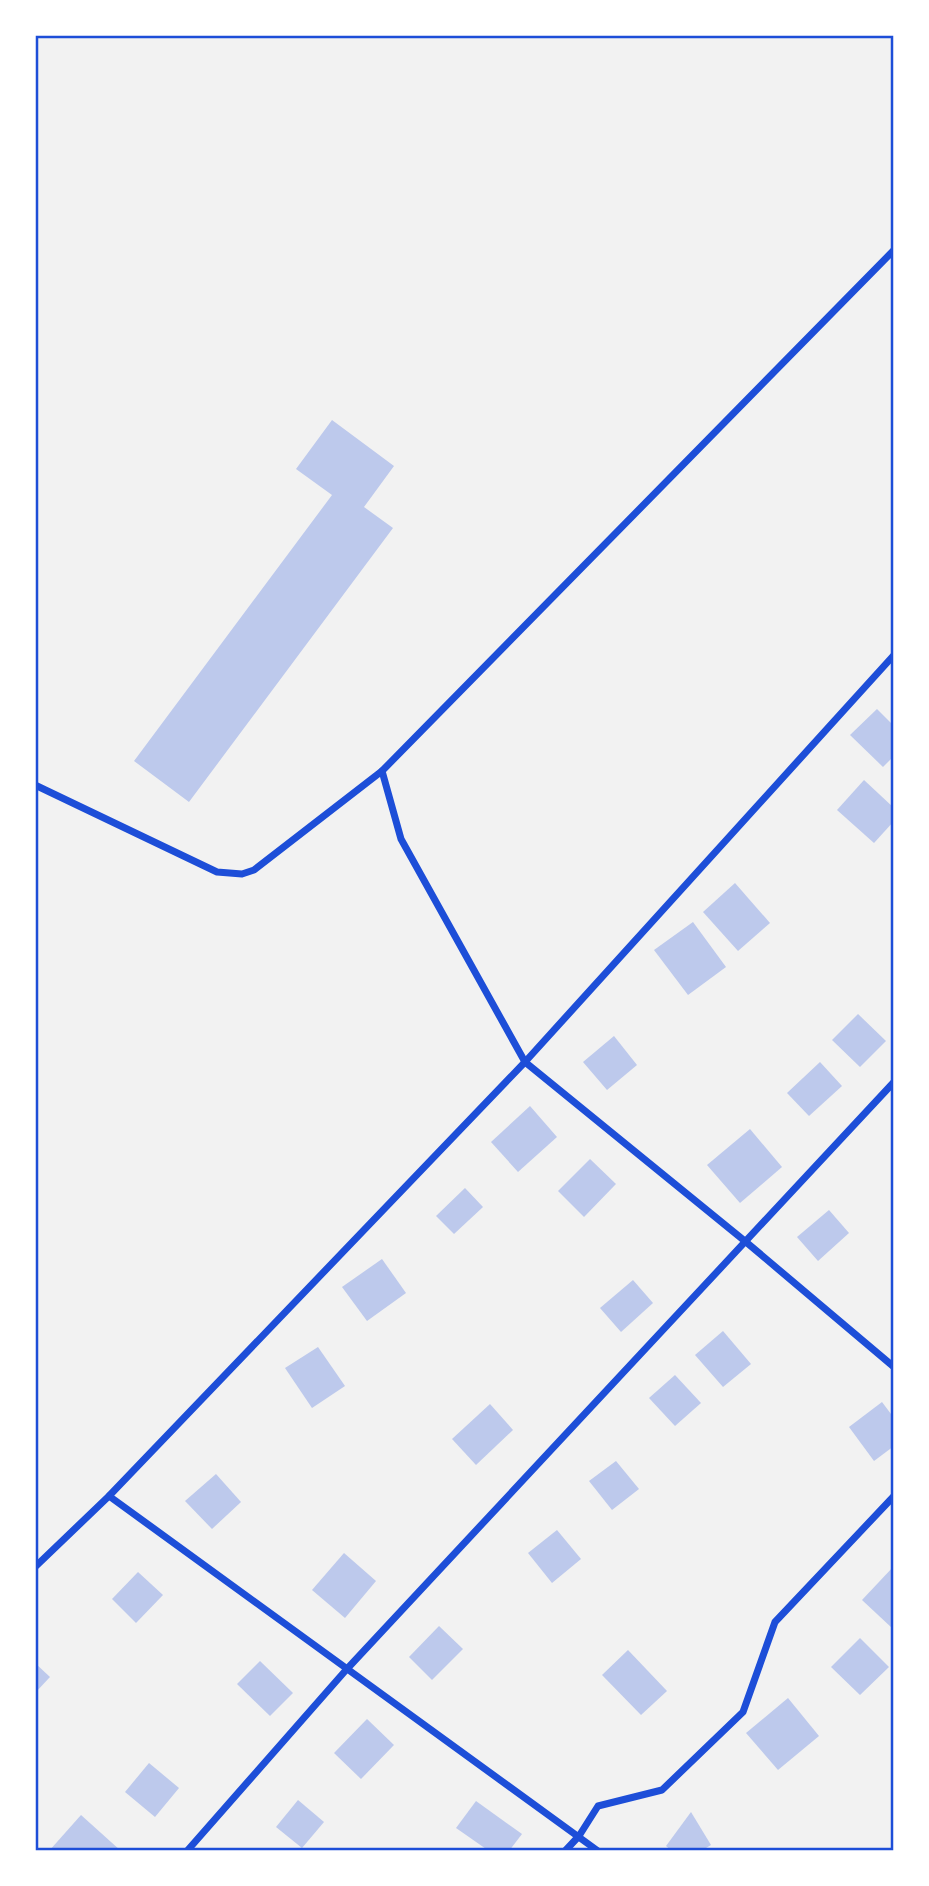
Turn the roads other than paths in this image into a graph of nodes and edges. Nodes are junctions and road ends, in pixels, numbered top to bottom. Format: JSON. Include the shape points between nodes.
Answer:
{"nodes":[{"id":1,"x":894,"y":250,"type":"edge"},
{"id":2,"x":894,"y":655,"type":"edge"},
{"id":3,"x":382,"y":771,"type":"junction"},
{"id":4,"x":35,"y":785,"type":"edge"},
{"id":5,"x":525,"y":1062,"type":"junction"},
{"id":6,"x":894,"y":1082,"type":"edge"},
{"id":7,"x":746,"y":1242,"type":"junction"},
{"id":8,"x":894,"y":1367,"type":"edge"},
{"id":9,"x":109,"y":1496,"type":"junction"},
{"id":10,"x":894,"y":1496,"type":"edge"},
{"id":11,"x":35,"y":1567,"type":"edge"},
{"id":12,"x":346,"y":1670,"type":"junction"},
{"id":13,"x":579,"y":1836,"type":"junction"},
{"id":14,"x":187,"y":1851,"type":"edge"},
{"id":15,"x":565,"y":1851,"type":"edge"},
{"id":16,"x":598,"y":1851,"type":"edge"}],
"edges":[{"from":1,"to":3,"type":"street"},
{"from":2,"to":5,"type":"street"},
{"from":3,"to":4,"type":"street","via":[[254,870],[242,874],[217,872]]},
{"from":3,"to":5,"type":"street","via":[[401,839]]},
{"from":5,"to":7,"type":"street"},
{"from":5,"to":9,"type":"street"},
{"from":6,"to":7,"type":"street"},
{"from":7,"to":8,"type":"street"},
{"from":7,"to":12,"type":"street"},
{"from":9,"to":11,"type":"street"},
{"from":9,"to":12,"type":"street"},
{"from":10,"to":13,"type":"street","via":[[775,1622],[743,1712],[662,1790],[598,1806]]},
{"from":12,"to":13,"type":"street"},
{"from":12,"to":14,"type":"street"},
{"from":13,"to":15,"type":"street"},
{"from":13,"to":16,"type":"street"}]}
